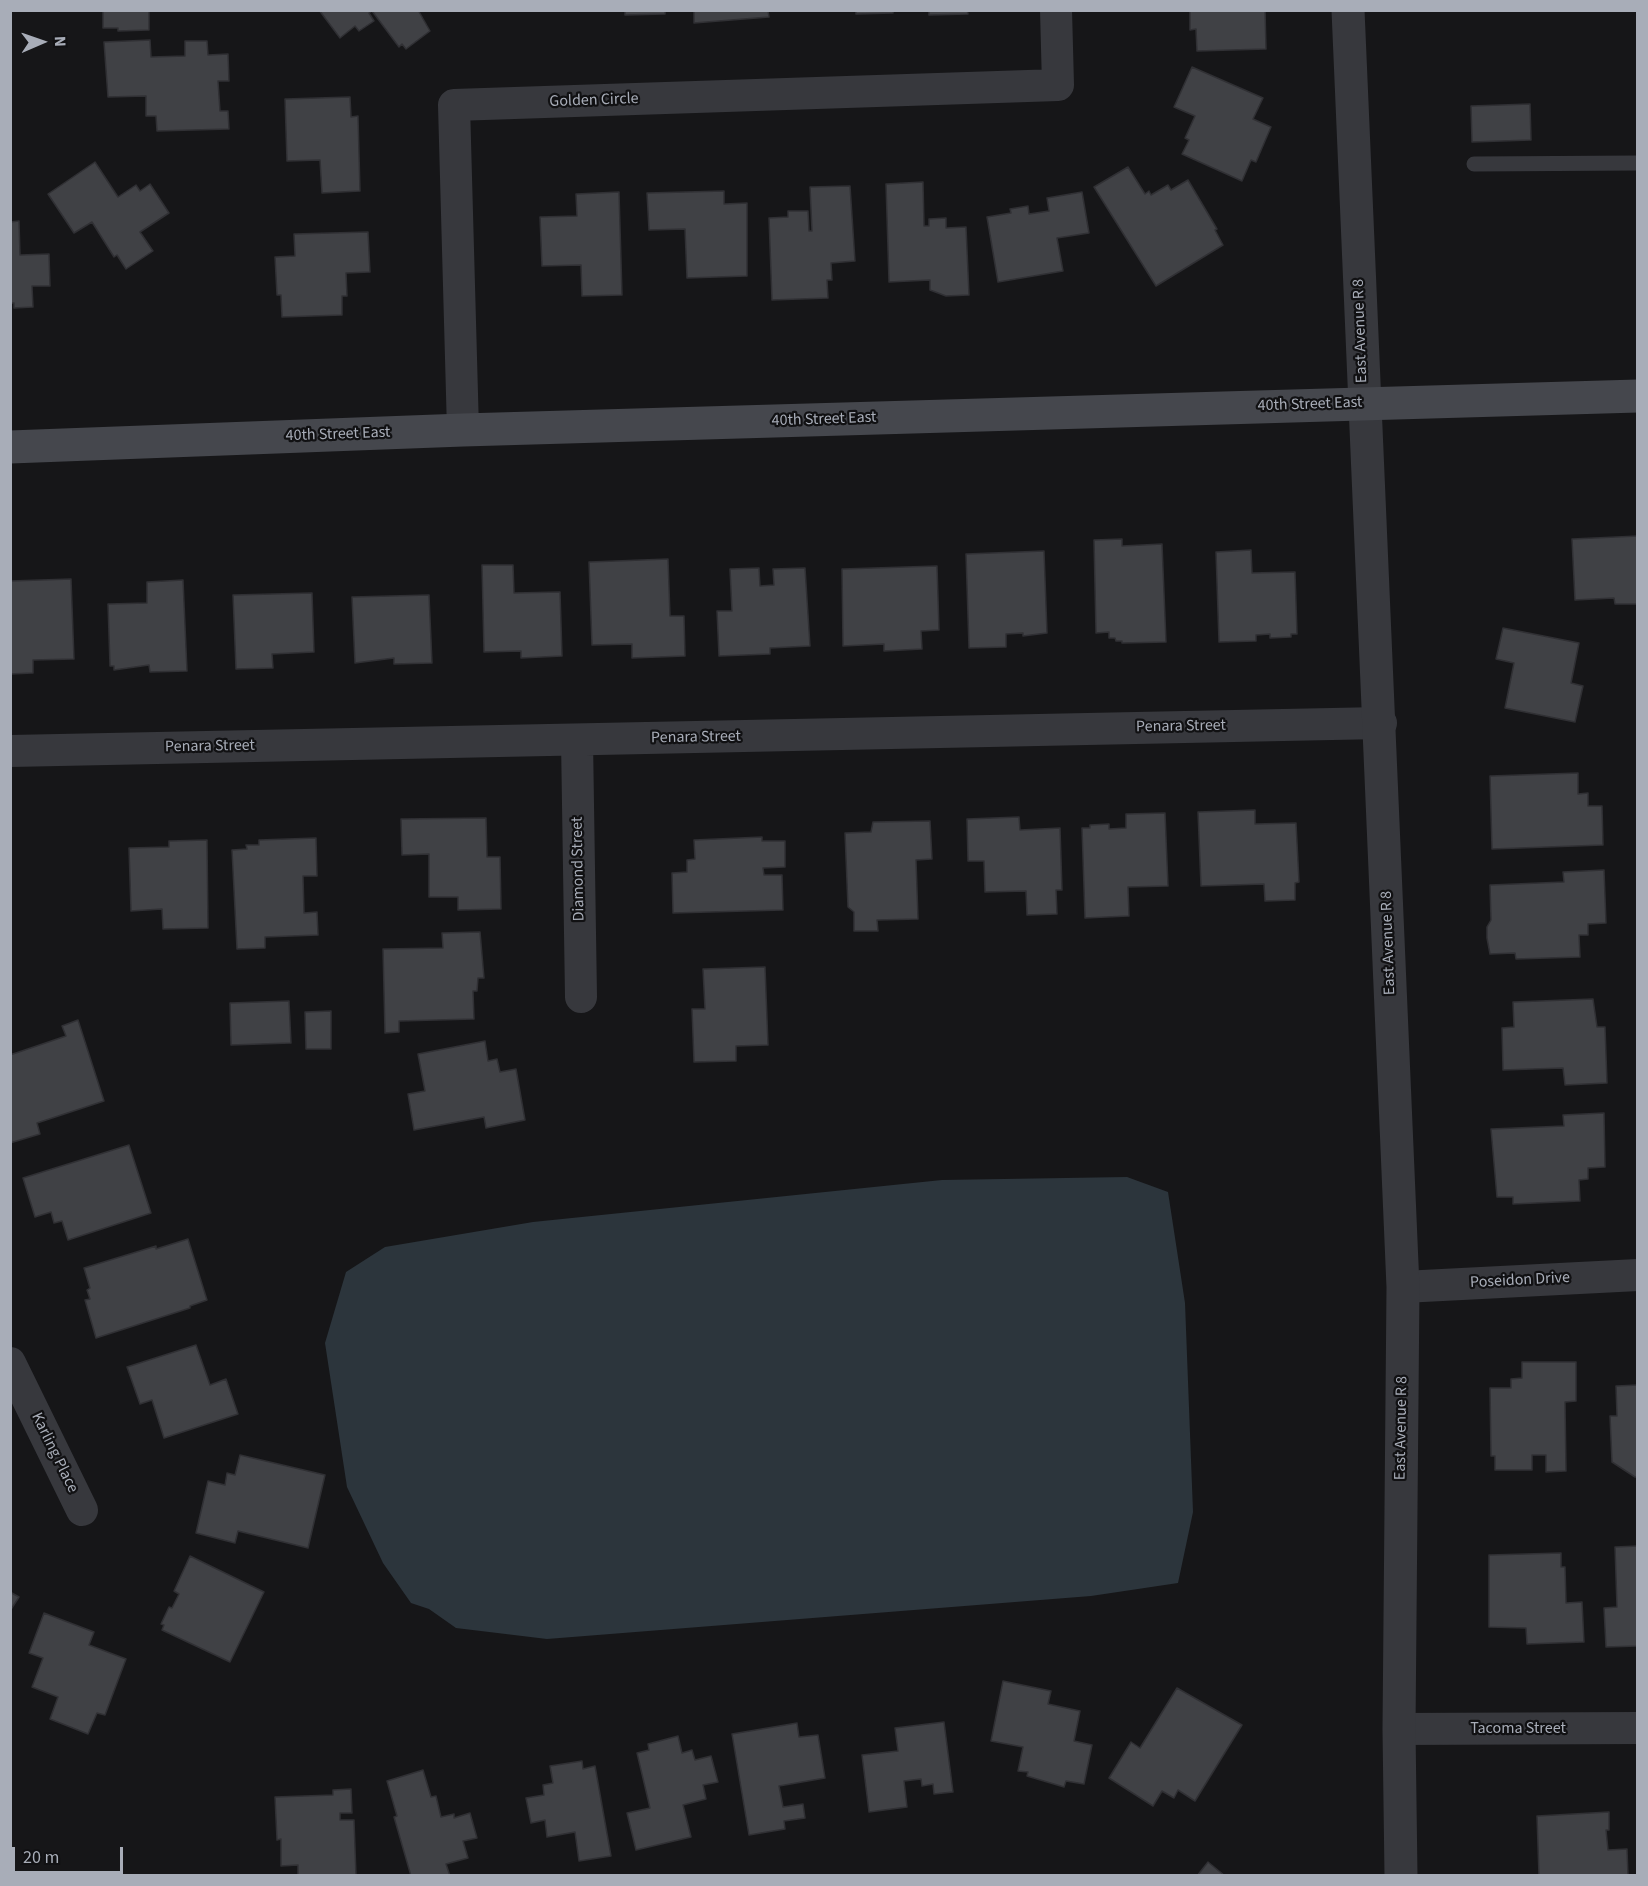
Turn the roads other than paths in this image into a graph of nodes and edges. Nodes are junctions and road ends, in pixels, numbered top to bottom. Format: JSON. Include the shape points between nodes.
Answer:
{"nodes":[{"id":1,"x":1056,"y":10,"type":"edge"},
{"id":2,"x":1348,"y":10,"type":"edge"},
{"id":3,"x":1638,"y":163,"type":"edge"},
{"id":4,"x":1474,"y":164,"type":"dead end"},
{"id":5,"x":1638,"y":396,"type":"edge"},
{"id":6,"x":1365,"y":404,"type":"junction"},
{"id":7,"x":463,"y":430,"type":"junction"},
{"id":8,"x":10,"y":447,"type":"edge"},
{"id":9,"x":1381,"y":723,"type":"junction"},
{"id":10,"x":577,"y":741,"type":"junction"},
{"id":11,"x":10,"y":751,"type":"edge"},
{"id":12,"x":580,"y":997,"type":"dead end"},
{"id":13,"x":1638,"y":1275,"type":"edge"},
{"id":14,"x":1403,"y":1287,"type":"junction"},
{"id":15,"x":10,"y":1363,"type":"edge"},
{"id":16,"x":82,"y":1510,"type":"dead end"},
{"id":17,"x":1638,"y":1728,"type":"edge"},
{"id":18,"x":1398,"y":1729,"type":"junction"},
{"id":19,"x":1401,"y":1875,"type":"edge"}],
"edges":[{"from":1,"to":7,"type":"street","name":"Golden Circle","via":[[1058,85],[454,105]]},
{"from":2,"to":6,"type":"street","name":"East Avenue R 8"},
{"from":3,"to":4,"type":"lane"},
{"from":5,"to":6,"type":"main road","name":"40th Street East"},
{"from":6,"to":7,"type":"main road","name":"40th Street East"},
{"from":6,"to":9,"type":"street","name":"East Avenue R 8"},
{"from":7,"to":8,"type":"main road","name":"40th Street East"},
{"from":9,"to":10,"type":"street","name":"Penara Street"},
{"from":9,"to":14,"type":"street","name":"East Avenue R 8"},
{"from":10,"to":11,"type":"street","name":"Penara Street"},
{"from":10,"to":12,"type":"street","name":"Diamond Street"},
{"from":13,"to":14,"type":"street","name":"Poseidon Drive"},
{"from":14,"to":18,"type":"street","name":"East Avenue R 8"},
{"from":15,"to":16,"type":"street","name":"Karling Place"},
{"from":17,"to":18,"type":"street","name":"Tacoma Street"},
{"from":18,"to":19,"type":"street","name":"East Avenue R 8"}]}
